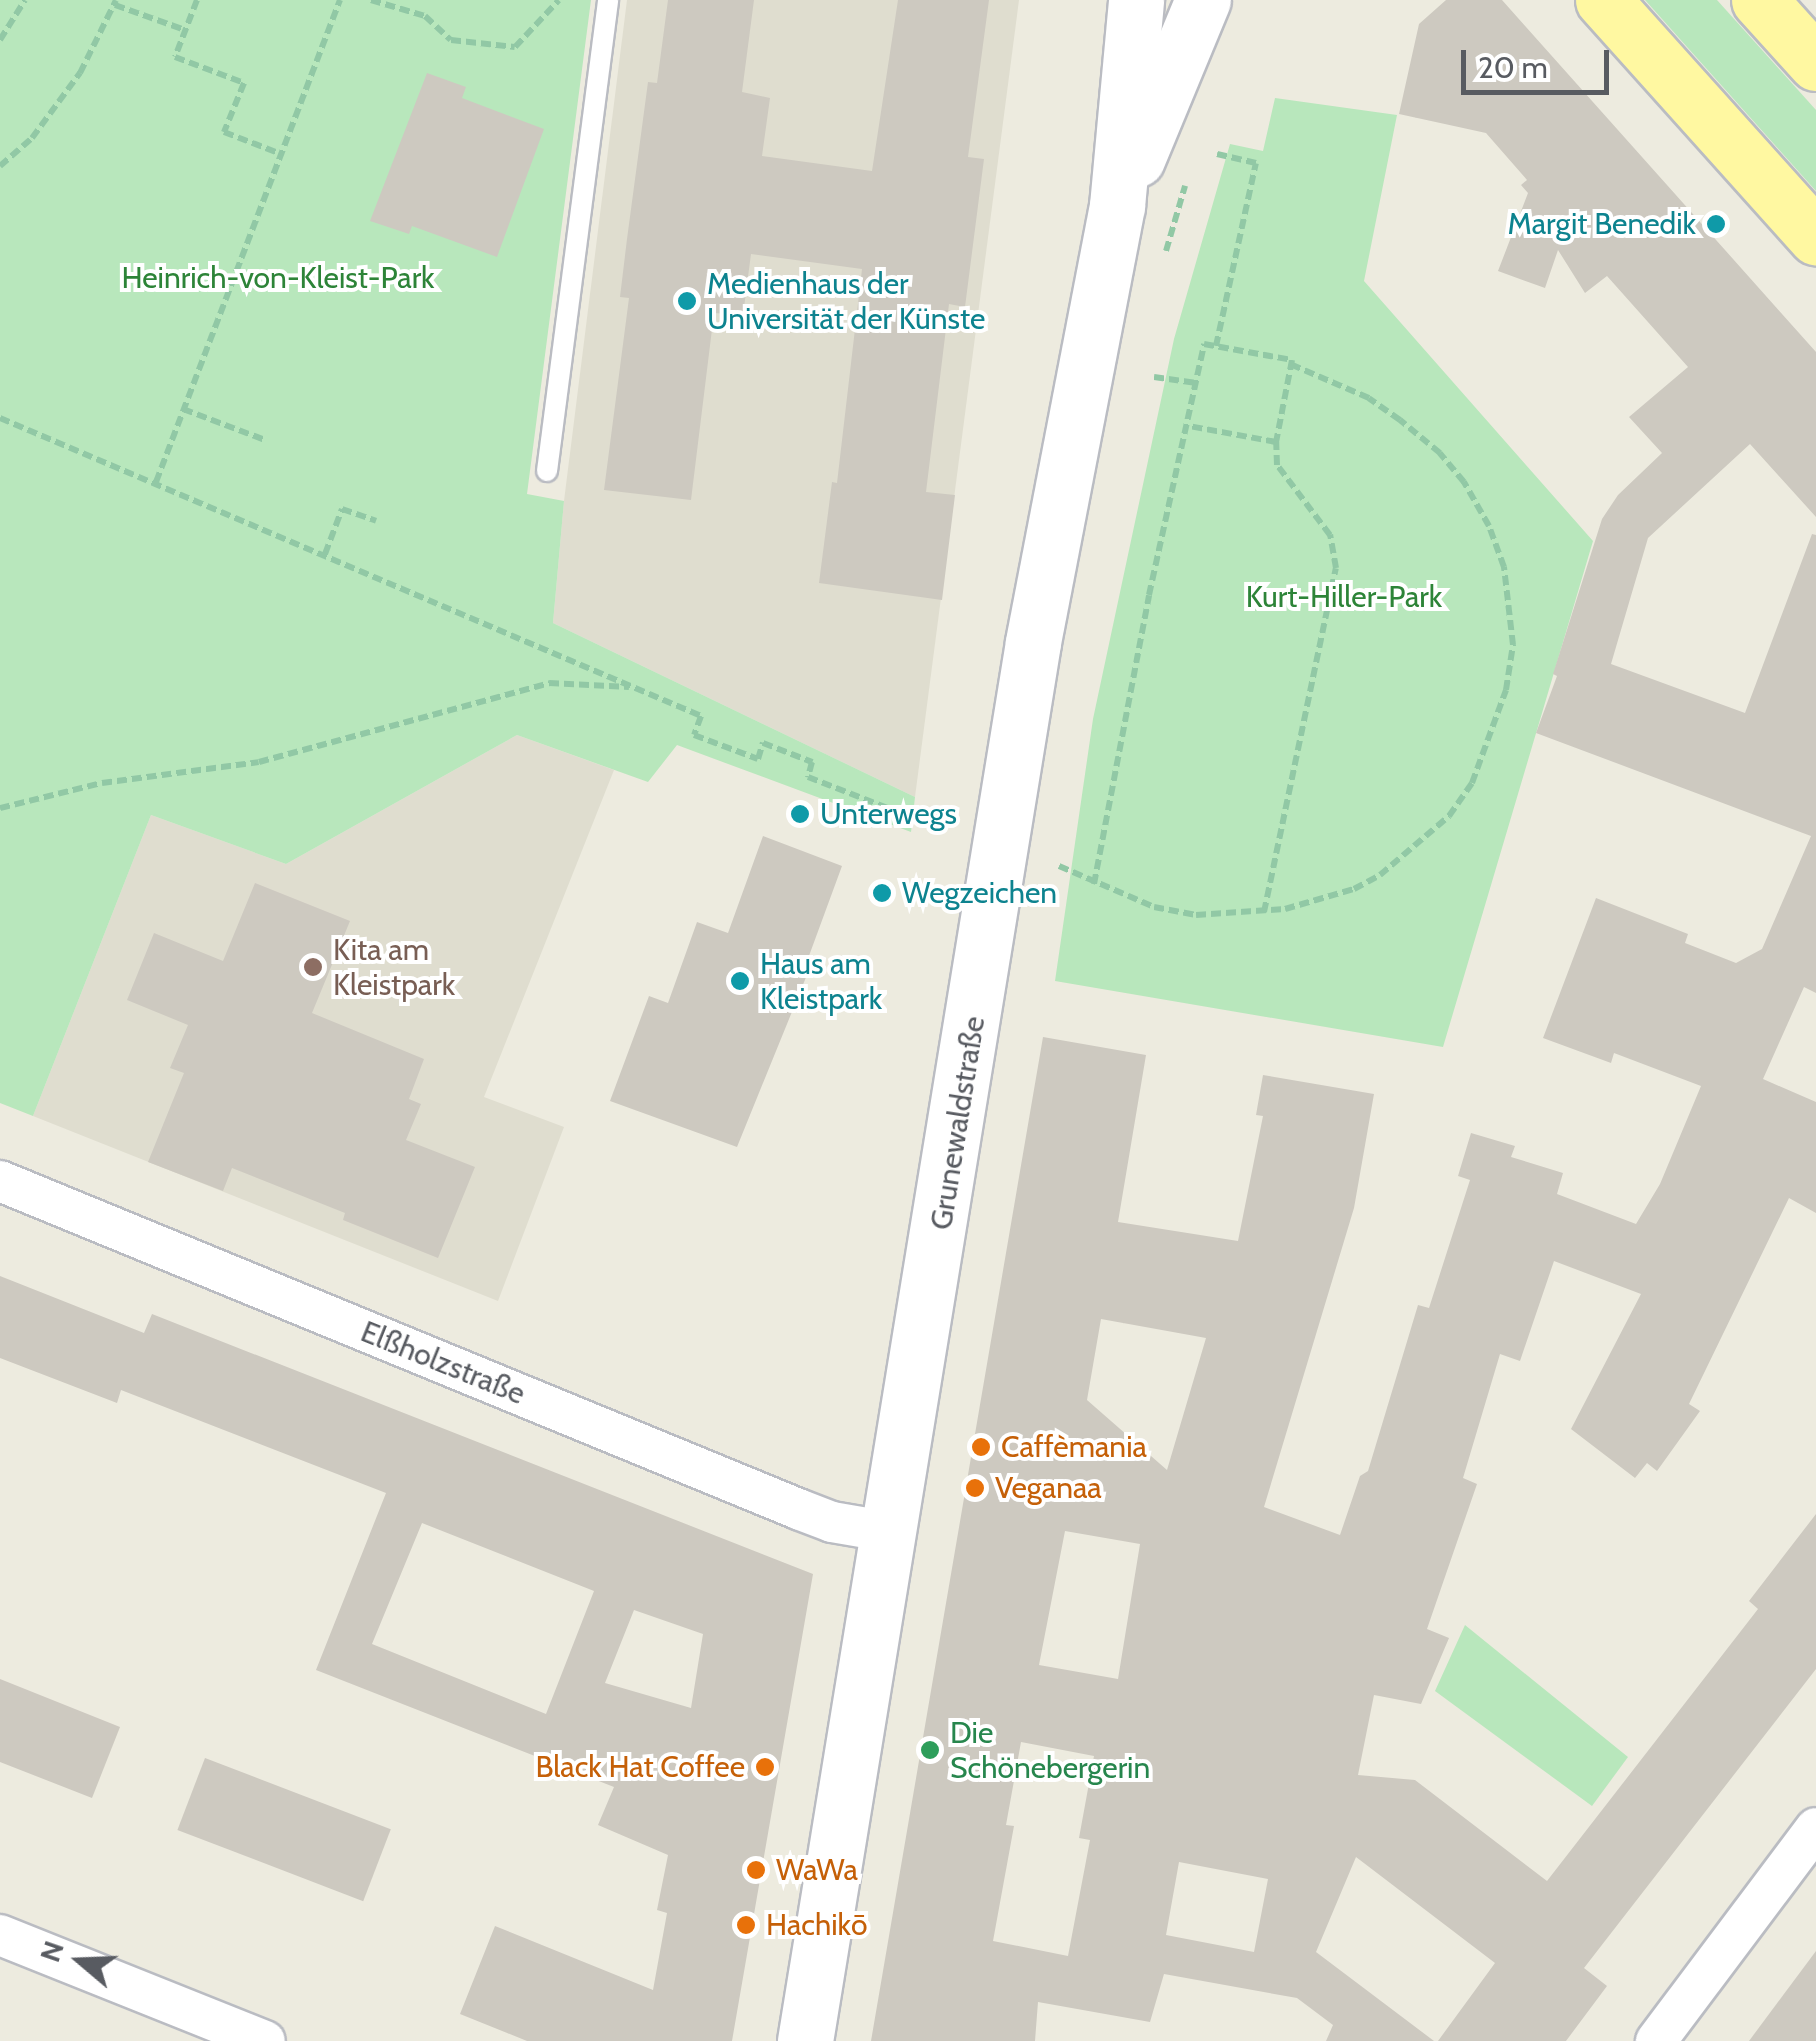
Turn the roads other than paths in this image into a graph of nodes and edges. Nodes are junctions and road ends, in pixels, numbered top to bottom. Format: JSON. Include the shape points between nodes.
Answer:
{"nodes":[{"id":1,"x":608,"y":0,"type":"edge"},
{"id":2,"x":1136,"y":0,"type":"edge"},
{"id":3,"x":1203,"y":0,"type":"edge"},
{"id":4,"x":1603,"y":0,"type":"edge"},
{"id":5,"x":1760,"y":0,"type":"edge"},
{"id":6,"x":1816,"y":63,"type":"edge"},
{"id":7,"x":1117,"y":206,"type":"junction"},
{"id":8,"x":1816,"y":237,"type":"edge"},
{"id":9,"x":547,"y":471,"type":"dead end"},
{"id":10,"x":0,"y":1182,"type":"edge"},
{"id":11,"x":890,"y":1532,"type":"junction"},
{"id":12,"x":1816,"y":1828,"type":"edge"},
{"id":13,"x":0,"y":1935,"type":"edge"},
{"id":14,"x":265,"y":2041,"type":"edge"},
{"id":15,"x":805,"y":2041,"type":"edge"},
{"id":16,"x":1656,"y":2041,"type":"edge"}],
"edges":[{"from":1,"to":9,"type":"lane"},
{"from":2,"to":7,"type":"main road","name":"Grunewaldstraße"},
{"from":3,"to":7,"type":"main road","name":"Grunewaldstraße"},
{"from":4,"to":8,"type":"main road"},
{"from":5,"to":6,"type":"main road"},
{"from":7,"to":11,"type":"main road","name":"Grunewaldstraße","via":[[1034,642]]},
{"from":10,"to":11,"type":"street","name":"Elßholzstraße","via":[[798,1509]]},
{"from":11,"to":15,"type":"main road","name":"Grunewaldstraße"},
{"from":12,"to":16,"type":"street"},
{"from":13,"to":14,"type":"street"}]}
